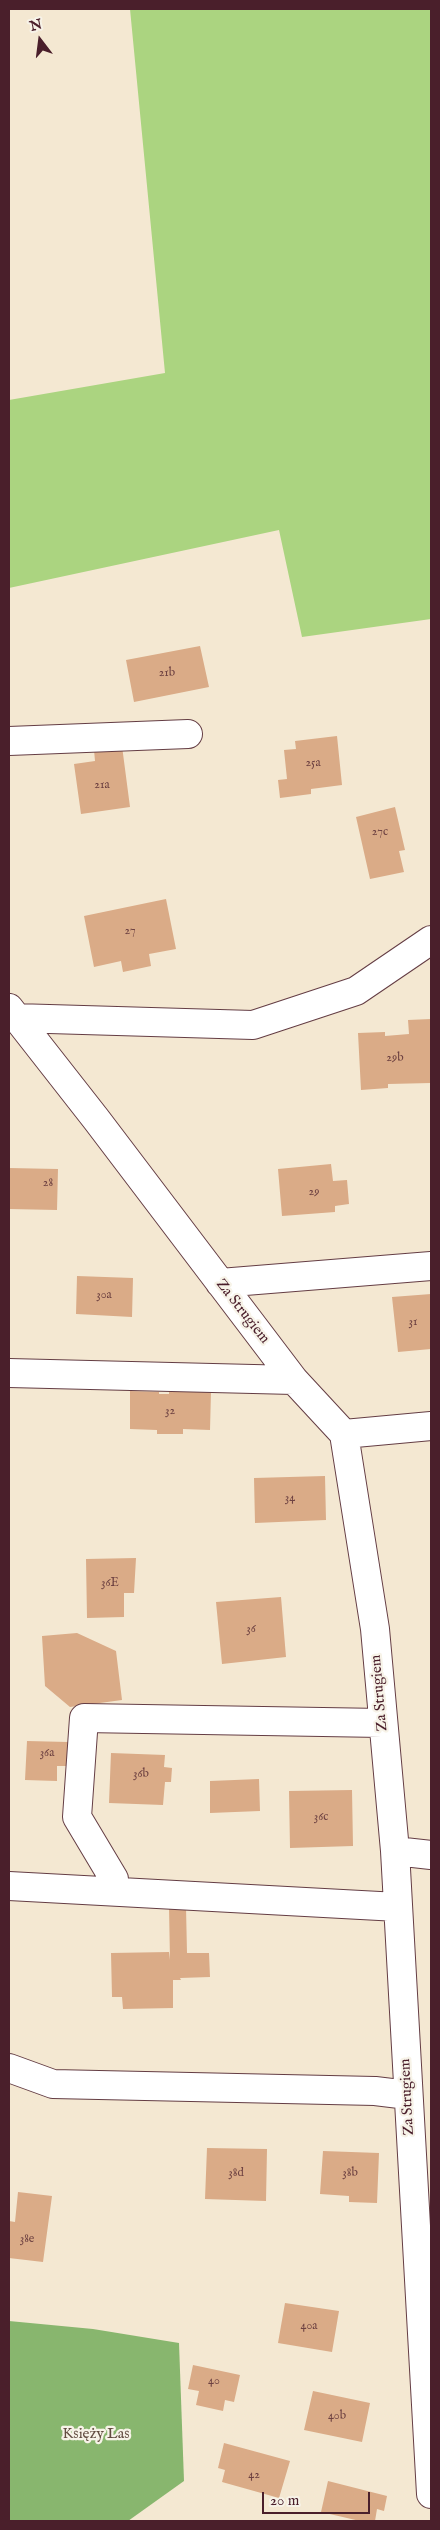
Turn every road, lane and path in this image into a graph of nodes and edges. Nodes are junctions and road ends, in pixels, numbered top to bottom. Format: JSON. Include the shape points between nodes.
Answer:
{"nodes":[{"id":1,"x":188,"y":734,"type":"dead end"},
{"id":2,"x":9,"y":741,"type":"edge"},
{"id":3,"x":431,"y":940,"type":"edge"},
{"id":4,"x":12,"y":1013,"type":"edge"},
{"id":5,"x":431,"y":1266,"type":"edge"},
{"id":6,"x":220,"y":1283,"type":"junction"},
{"id":7,"x":9,"y":1373,"type":"edge"},
{"id":8,"x":294,"y":1380,"type":"junction"},
{"id":9,"x":431,"y":1426,"type":"edge"},
{"id":10,"x":344,"y":1434,"type":"junction"},
{"id":11,"x":382,"y":1723,"type":"junction"},
{"id":12,"x":395,"y":1851,"type":"junction"},
{"id":13,"x":431,"y":1855,"type":"edge"},
{"id":14,"x":114,"y":1879,"type":"dead end"},
{"id":15,"x":9,"y":1886,"type":"edge"},
{"id":16,"x":398,"y":1907,"type":"junction"},
{"id":17,"x":9,"y":2068,"type":"edge"},
{"id":18,"x":408,"y":2095,"type":"junction"},
{"id":19,"x":428,"y":2378,"type":"edge"},
{"id":20,"x":431,"y":2494,"type":"edge"}],
"edges":[{"from":1,"to":2,"type":"street"},
{"from":3,"to":4,"type":"street","via":[[356,992],[253,1025]]},
{"from":4,"to":6,"type":"street","name":"Za Strugiem"},
{"from":5,"to":6,"type":"street"},
{"from":6,"to":8,"type":"street","name":"Za Strugiem"},
{"from":7,"to":8,"type":"street"},
{"from":8,"to":10,"type":"street","name":"Za Strugiem"},
{"from":9,"to":10,"type":"street"},
{"from":10,"to":11,"type":"street","name":"Za Strugiem","via":[[375,1629]]},
{"from":11,"to":12,"type":"street","name":"Za Strugiem"},
{"from":11,"to":14,"type":"street","via":[[84,1718],[77,1817]]},
{"from":12,"to":13,"type":"street"},
{"from":12,"to":16,"type":"street","name":"Za Strugiem"},
{"from":15,"to":16,"type":"street"},
{"from":16,"to":18,"type":"street","name":"Za Strugiem"},
{"from":17,"to":18,"type":"street","via":[[53,2084],[375,2091]]},
{"from":18,"to":19,"type":"street","name":"Za Strugiem"},
{"from":19,"to":20,"type":"street","name":"Za Strugiem"}]}
